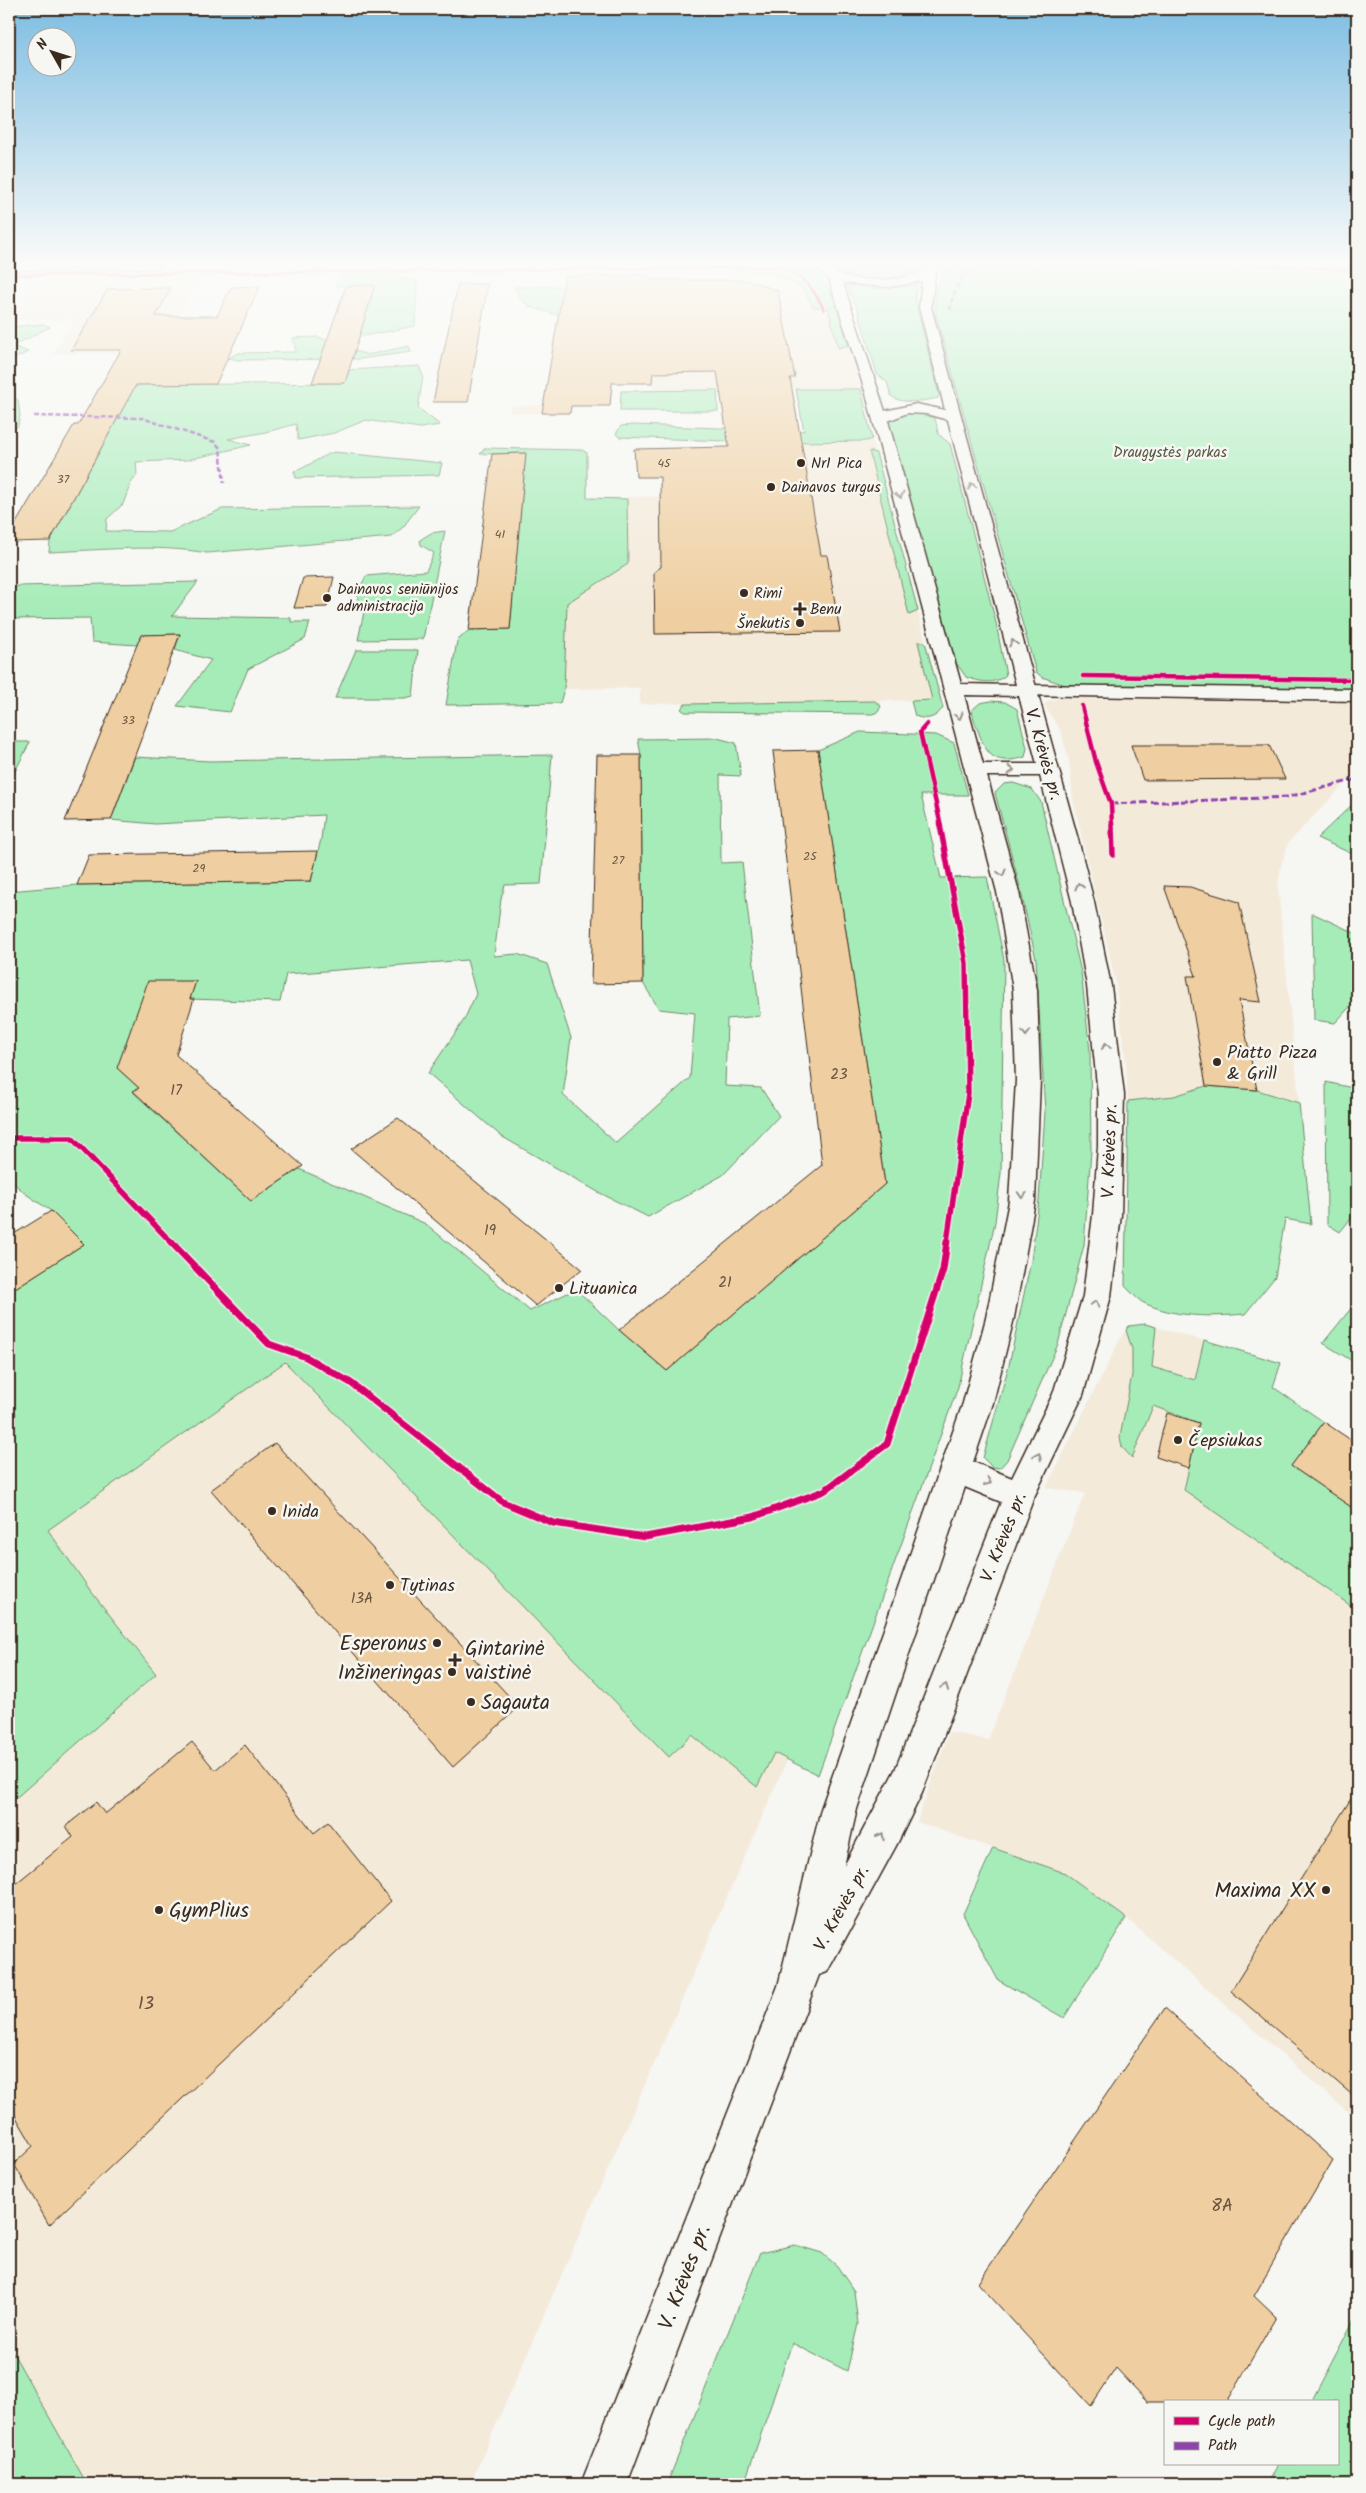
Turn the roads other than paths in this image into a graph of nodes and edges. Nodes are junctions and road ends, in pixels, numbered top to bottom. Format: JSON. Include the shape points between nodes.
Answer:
{"nodes":[{"id":1,"x":868,"y":380,"type":"edge"},
{"id":2,"x":945,"y":380,"type":"edge"},
{"id":3,"x":949,"y":396,"type":"junction"},
{"id":4,"x":876,"y":407,"type":"junction"},
{"id":5,"x":955,"y":418,"type":"junction"},
{"id":6,"x":952,"y":689,"type":"junction"},
{"id":7,"x":1026,"y":690,"type":"junction"},
{"id":8,"x":1357,"y":695,"type":"edge"},
{"id":9,"x":975,"y":770,"type":"junction"},
{"id":10,"x":1048,"y":770,"type":"junction"},
{"id":11,"x":956,"y":1469,"type":"junction"},
{"id":12,"x":1019,"y":1494,"type":"junction"},
{"id":13,"x":797,"y":1986,"type":"junction"},
{"id":14,"x":604,"y":2484,"type":"edge"}],
"edges":[{"from":1,"to":4,"type":"main road","name":"V. Krėvės pr."},
{"from":2,"to":3,"type":"main road","name":"V. Krėvės pr."},
{"from":3,"to":4,"type":"main road","via":[[936,401]]},
{"from":3,"to":5,"type":"main road","name":"V. Krėvės pr."},
{"from":4,"to":5,"type":"main road","via":[[890,413],[925,408]]},
{"from":4,"to":6,"type":"main road","name":"V. Krėvės pr.","one_way":true},
{"from":7,"to":5,"type":"main road","name":"V. Krėvės pr.","one_way":true},
{"from":6,"to":7,"type":"main road"},
{"from":6,"to":9,"type":"main road","name":"V. Krėvės pr.","one_way":true},
{"from":7,"to":8,"type":"main road"},
{"from":7,"to":10,"type":"main road","name":"V. Krėvės pr."},
{"from":9,"to":10,"type":"main road","one_way":true},
{"from":9,"to":11,"type":"main road","name":"V. Krėvės pr.","one_way":true,"via":[[1008,892],[1016,937],[1025,990],[1028,1080],[1022,1201],[1000,1318],[978,1403]]},
{"from":12,"to":10,"type":"main road","name":"V. Krėvės pr.","one_way":true,"via":[[1068,1395],[1098,1296],[1111,1146],[1112,1095],[1099,986],[1083,902]]},
{"from":11,"to":12,"type":"main road","one_way":true},
{"from":11,"to":13,"type":"main road","name":"V. Krėvės pr.","via":[[838,1809]]},
{"from":13,"to":12,"type":"main road","name":"V. Krėvės pr.","one_way":true,"via":[[909,1780]]},
{"from":13,"to":14,"type":"main road","name":"V. Krėvės pr."}]}
